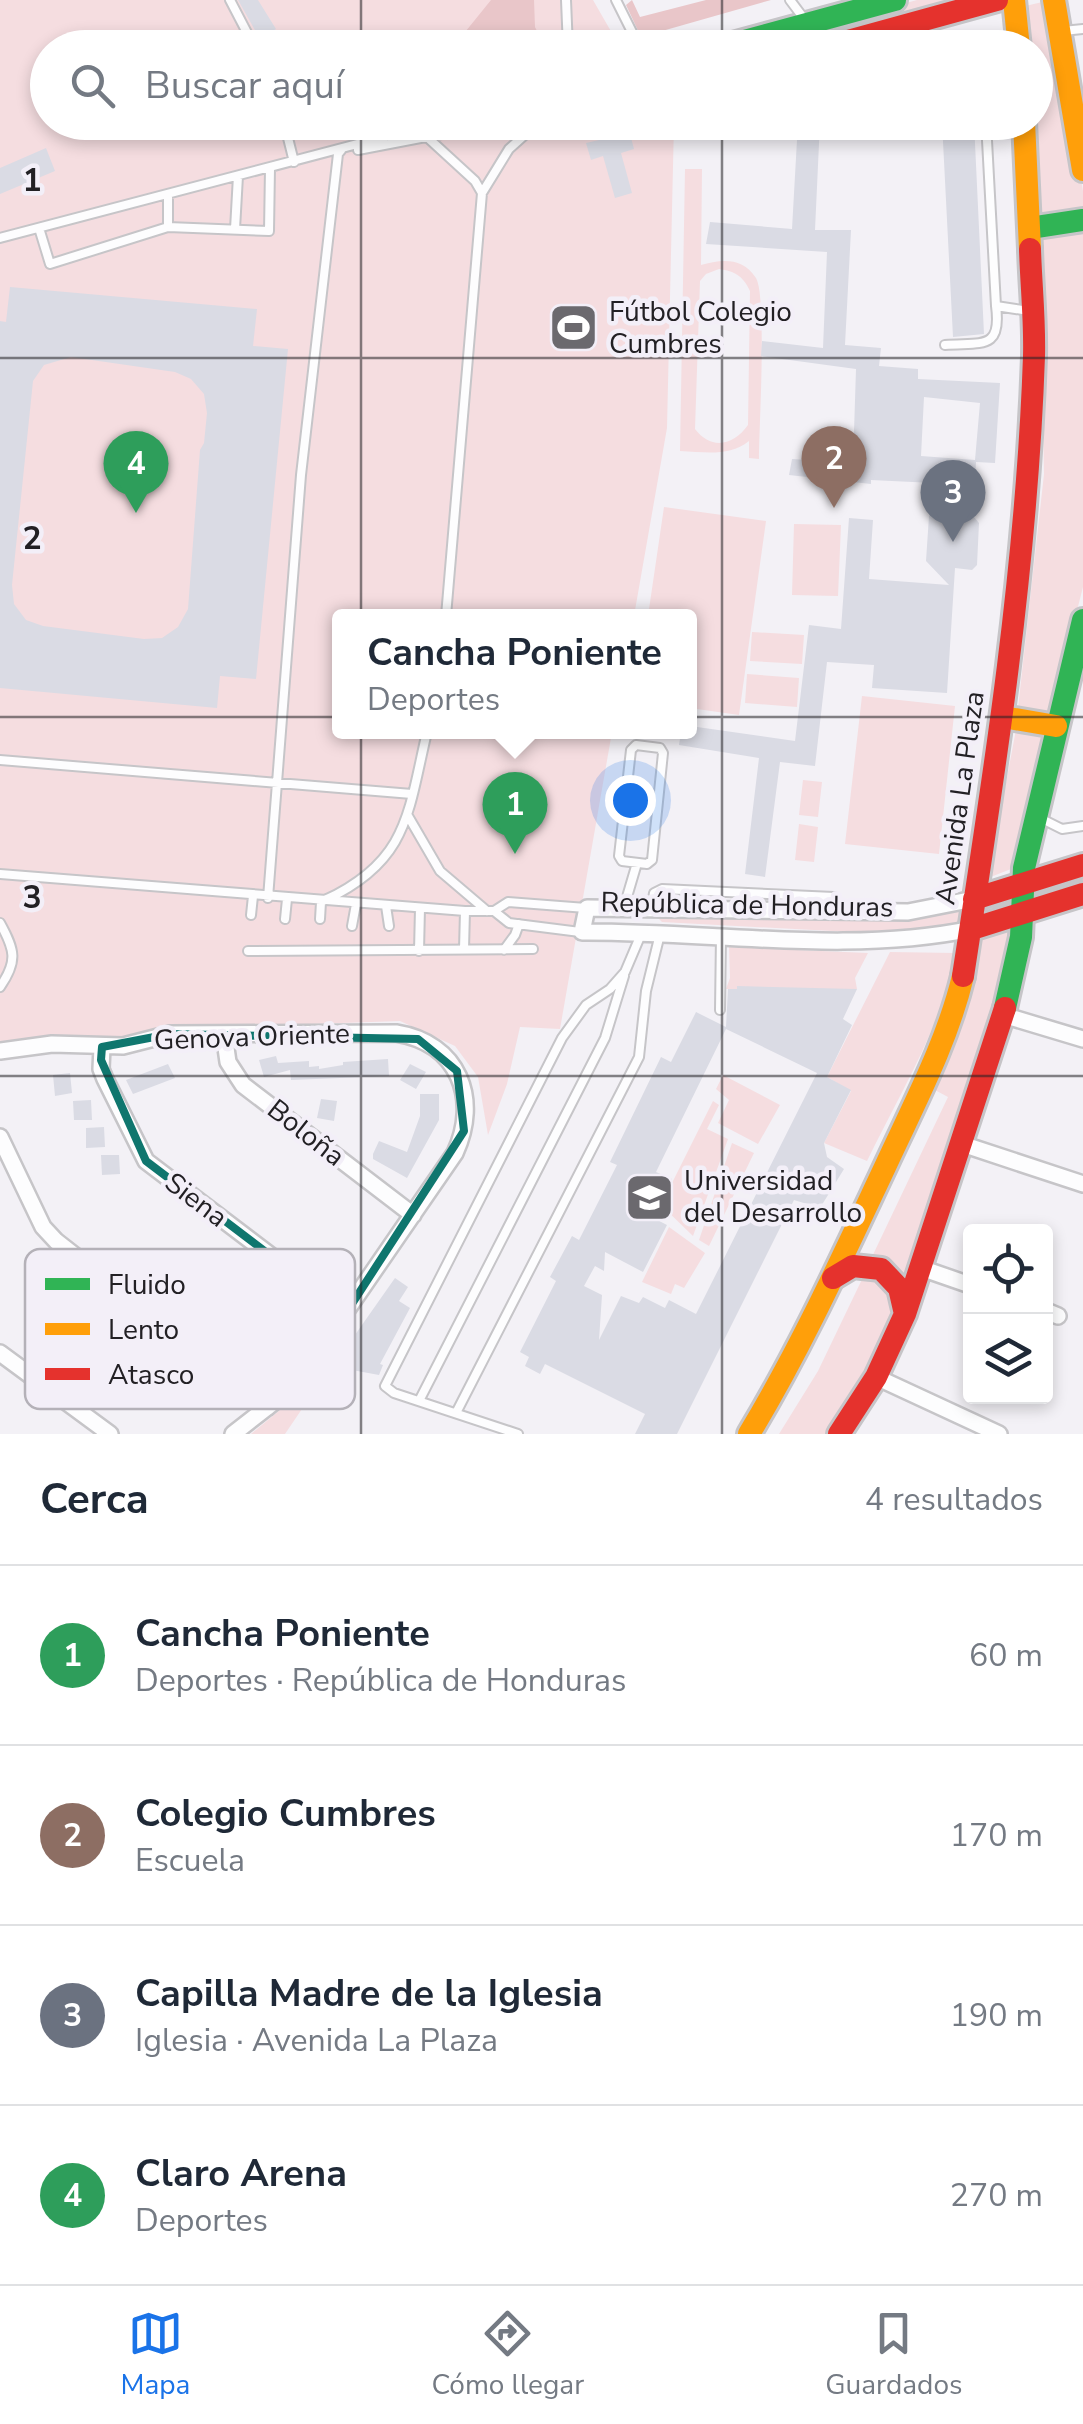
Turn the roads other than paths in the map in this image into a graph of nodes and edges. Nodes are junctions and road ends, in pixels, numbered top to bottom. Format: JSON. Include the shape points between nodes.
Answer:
{"nodes":[{"id":1,"x":230,"y":0,"type":"edge"},
{"id":2,"x":566,"y":0,"type":"edge"},
{"id":3,"x":616,"y":0,"type":"edge"},
{"id":4,"x":790,"y":0,"type":"edge"},
{"id":5,"x":895,"y":0,"type":"edge"},
{"id":6,"x":997,"y":0,"type":"edge"},
{"id":7,"x":1014,"y":0,"type":"edge"},
{"id":8,"x":1054,"y":0,"type":"edge"},
{"id":9,"x":843,"y":6,"type":"edge"},
{"id":10,"x":809,"y":22,"type":"junction"},
{"id":11,"x":245,"y":30,"type":"edge"},
{"id":12,"x":567,"y":30,"type":"edge"},
{"id":13,"x":631,"y":30,"type":"edge"},
{"id":14,"x":781,"y":30,"type":"edge"},
{"id":15,"x":896,"y":30,"type":"edge"},
{"id":16,"x":1018,"y":30,"type":"edge"},
{"id":17,"x":1071,"y":30,"type":"edge"},
{"id":18,"x":1076,"y":82,"type":"edge"},
{"id":19,"x":288,"y":140,"type":"edge"},
{"id":20,"x":378,"y":140,"type":"edge"},
{"id":21,"x":408,"y":140,"type":"edge"},
{"id":22,"x":430,"y":140,"type":"edge"},
{"id":23,"x":519,"y":140,"type":"edge"},
{"id":24,"x":987,"y":140,"type":"edge"},
{"id":25,"x":1025,"y":140,"type":"edge"},
{"id":26,"x":340,"y":151,"type":"junction"},
{"id":27,"x":294,"y":162,"type":"junction"},
{"id":28,"x":270,"y":168,"type":"junction"},
{"id":29,"x":1083,"y":170,"type":"edge"},
{"id":30,"x":238,"y":176,"type":"junction"},
{"id":31,"x":482,"y":193,"type":"junction"},
{"id":32,"x":168,"y":194,"type":"junction"},
{"id":33,"x":1083,"y":220,"type":"edge"},
{"id":34,"x":168,"y":227,"type":"junction"},
{"id":35,"x":39,"y":228,"type":"junction"},
{"id":36,"x":1030,"y":228,"type":"junction"},
{"id":37,"x":235,"y":230,"type":"junction"},
{"id":38,"x":0,"y":238,"type":"edge"},
{"id":39,"x":996,"y":306,"type":"junction"},
{"id":40,"x":1033,"y":312,"type":"junction"},
{"id":41,"x":944,"y":345,"type":"dead end"},
{"id":42,"x":447,"y":609,"type":"edge"},
{"id":43,"x":1083,"y":620,"type":"edge"},
{"id":44,"x":1003,"y":717,"type":"junction"},
{"id":45,"x":1056,"y":726,"type":"junction"},
{"id":46,"x":425,"y":739,"type":"edge"},
{"id":47,"x":0,"y":760,"type":"edge"},
{"id":48,"x":276,"y":785,"type":"junction"},
{"id":49,"x":412,"y":794,"type":"junction"},
{"id":50,"x":408,"y":815,"type":"junction"},
{"id":51,"x":1037,"y":816,"type":"junction"},
{"id":52,"x":1083,"y":826,"type":"edge"},
{"id":53,"x":637,"y":863,"type":"junction"},
{"id":54,"x":1083,"y":865,"type":"edge"},
{"id":55,"x":0,"y":874,"type":"edge"},
{"id":56,"x":1022,"y":884,"type":"junction"},
{"id":57,"x":1083,"y":894,"type":"edge"},
{"id":58,"x":252,"y":896,"type":"junction"},
{"id":59,"x":268,"y":898,"type":"junction"},
{"id":60,"x":287,"y":899,"type":"junction"},
{"id":61,"x":974,"y":899,"type":"junction"},
{"id":62,"x":321,"y":902,"type":"junction"},
{"id":63,"x":356,"y":904,"type":"junction"},
{"id":64,"x":386,"y":906,"type":"junction"},
{"id":65,"x":420,"y":908,"type":"junction"},
{"id":66,"x":587,"y":908,"type":"junction"},
{"id":67,"x":623,"y":910,"type":"junction"},
{"id":68,"x":652,"y":910,"type":"junction"},
{"id":69,"x":465,"y":911,"type":"junction"},
{"id":70,"x":490,"y":911,"type":"junction"},
{"id":71,"x":1022,"y":913,"type":"junction"},
{"id":72,"x":251,"y":916,"type":"dead end"},
{"id":73,"x":285,"y":919,"type":"dead end"},
{"id":74,"x":320,"y":919,"type":"dead end"},
{"id":75,"x":0,"y":923,"type":"edge"},
{"id":76,"x":519,"y":924,"type":"junction"},
{"id":77,"x":352,"y":926,"type":"dead end"},
{"id":78,"x":389,"y":926,"type":"dead end"},
{"id":79,"x":972,"y":929,"type":"junction"},
{"id":80,"x":582,"y":932,"type":"junction"},
{"id":81,"x":642,"y":932,"type":"junction"},
{"id":82,"x":660,"y":933,"type":"junction"},
{"id":83,"x":721,"y":936,"type":"junction"},
{"id":84,"x":534,"y":949,"type":"dead end"},
{"id":85,"x":248,"y":950,"type":"dead end"},
{"id":86,"x":464,"y":950,"type":"junction"},
{"id":87,"x":504,"y":950,"type":"junction"},
{"id":88,"x":419,"y":951,"type":"junction"},
{"id":89,"x":625,"y":972,"type":"junction"},
{"id":90,"x":0,"y":987,"type":"edge"},
{"id":91,"x":720,"y":1010,"type":"dead end"},
{"id":92,"x":1003,"y":1015,"type":"junction"},
{"id":93,"x":224,"y":1034,"type":"junction"},
{"id":94,"x":1083,"y":1039,"type":"edge"},
{"id":95,"x":102,"y":1047,"type":"junction"},
{"id":96,"x":0,"y":1051,"type":"edge"},
{"id":97,"x":0,"y":1137,"type":"edge"},
{"id":98,"x":960,"y":1143,"type":"junction"},
{"id":99,"x":1083,"y":1184,"type":"edge"},
{"id":100,"x":413,"y":1216,"type":"junction"},
{"id":101,"x":65,"y":1249,"type":"edge"},
{"id":102,"x":262,"y":1249,"type":"edge"},
{"id":103,"x":921,"y":1268,"type":"junction"},
{"id":104,"x":833,"y":1278,"type":"junction"},
{"id":105,"x":963,"y":1283,"type":"edge"},
{"id":106,"x":355,"y":1300,"type":"edge"},
{"id":107,"x":904,"y":1314,"type":"junction"},
{"id":108,"x":0,"y":1353,"type":"edge"},
{"id":109,"x":25,"y":1371,"type":"edge"},
{"id":110,"x":876,"y":1377,"type":"junction"},
{"id":111,"x":419,"y":1401,"type":"junction"},
{"id":112,"x":76,"y":1409,"type":"edge"},
{"id":113,"x":265,"y":1409,"type":"edge"},
{"id":114,"x":456,"y":1413,"type":"junction"},
{"id":115,"x":110,"y":1434,"type":"edge"},
{"id":116,"x":233,"y":1434,"type":"edge"},
{"id":117,"x":518,"y":1434,"type":"edge"},
{"id":118,"x":749,"y":1434,"type":"edge"},
{"id":119,"x":839,"y":1434,"type":"edge"},
{"id":120,"x":1000,"y":1434,"type":"edge"}],
"edges":[{"from":1,"to":11,"type":"lane"},
{"from":2,"to":12,"type":"lane"},
{"from":3,"to":13,"type":"lane"},
{"from":4,"to":10,"type":"lane"},
{"from":5,"to":9,"type":"main road"},
{"from":6,"to":15,"type":"main road"},
{"from":7,"to":16,"type":"main road"},
{"from":8,"to":17,"type":"main road"},
{"from":9,"to":10,"type":"main road"},
{"from":10,"to":14,"type":"main road"},
{"from":17,"to":18,"type":"main road"},
{"from":18,"to":29,"type":"main road"},
{"from":19,"to":27,"type":"lane"},
{"from":20,"to":26,"type":"lane"},
{"from":21,"to":26,"type":"lane"},
{"from":22,"to":31,"type":"lane"},
{"from":23,"to":31,"type":"lane"},
{"from":24,"to":39,"type":"lane"},
{"from":25,"to":36,"type":"main road","name":"Avenida La Plaza"},
{"from":26,"to":27,"type":"lane"},
{"from":26,"to":48,"type":"lane","via":[[301,476]]},
{"from":27,"to":28,"type":"lane"},
{"from":28,"to":30,"type":"lane"},
{"from":28,"to":37,"type":"lane","via":[[269,231]]},
{"from":30,"to":32,"type":"lane"},
{"from":30,"to":37,"type":"lane"},
{"from":31,"to":42,"type":"lane"},
{"from":32,"to":34,"type":"lane"},
{"from":32,"to":35,"type":"lane"},
{"from":33,"to":36,"type":"main road"},
{"from":34,"to":35,"type":"lane","via":[[50,264]]},
{"from":34,"to":37,"type":"lane"},
{"from":35,"to":38,"type":"lane"},
{"from":36,"to":40,"type":"main road","name":"Avenida La Plaza"},
{"from":39,"to":40,"type":"lane"},
{"from":39,"to":41,"type":"lane","via":[[999,327],[991,341]]},
{"from":40,"to":44,"type":"main road","name":"Avenida La Plaza"},
{"from":43,"to":45,"type":"main road"},
{"from":44,"to":45,"type":"main road"},
{"from":44,"to":61,"type":"main road","name":"Avenida La Plaza"},
{"from":45,"to":51,"type":"main road"},
{"from":46,"to":49,"type":"lane"},
{"from":47,"to":48,"type":"lane"},
{"from":48,"to":49,"type":"lane"},
{"from":48,"to":59,"type":"lane"},
{"from":49,"to":50,"type":"lane"},
{"from":50,"to":62,"type":"lane","via":[[378,867]]},
{"from":50,"to":70,"type":"lane","via":[[440,870]]},
{"from":51,"to":52,"type":"lane","via":[[1062,829]]},
{"from":51,"to":56,"type":"main road"},
{"from":53,"to":53,"type":"lane","via":[[652,860],[663,754],[636,745],[618,856]]},
{"from":53,"to":67,"type":"lane"},
{"from":54,"to":56,"type":"main road","name":"República de Honduras"},
{"from":55,"to":58,"type":"lane"},
{"from":56,"to":61,"type":"main road","name":"República de Honduras"},
{"from":56,"to":71,"type":"main road"},
{"from":57,"to":71,"type":"main road","name":"República de Honduras"},
{"from":58,"to":59,"type":"lane"},
{"from":58,"to":72,"type":"lane"},
{"from":59,"to":60,"type":"lane"},
{"from":60,"to":62,"type":"lane"},
{"from":60,"to":73,"type":"lane"},
{"from":61,"to":68,"type":"street","name":"República de Honduras","via":[[908,912]]},
{"from":61,"to":79,"type":"main road","name":"Avenida La Plaza"},
{"from":62,"to":63,"type":"lane"},
{"from":62,"to":74,"type":"lane"},
{"from":63,"to":64,"type":"lane"},
{"from":63,"to":77,"type":"lane"},
{"from":64,"to":65,"type":"lane"},
{"from":64,"to":78,"type":"lane"},
{"from":65,"to":69,"type":"lane"},
{"from":65,"to":88,"type":"lane"},
{"from":66,"to":67,"type":"street","name":"República de Honduras"},
{"from":66,"to":70,"type":"lane","via":[[508,902]]},
{"from":66,"to":80,"type":"street"},
{"from":67,"to":68,"type":"street","name":"República de Honduras"},
{"from":68,"to":81,"type":"street"},
{"from":69,"to":70,"type":"lane"},
{"from":69,"to":86,"type":"lane"},
{"from":70,"to":76,"type":"lane"},
{"from":71,"to":79,"type":"main road","name":"República de Honduras"},
{"from":71,"to":92,"type":"main road"},
{"from":75,"to":90,"type":"lane","via":[[13,946]]},
{"from":76,"to":80,"type":"lane"},
{"from":76,"to":87,"type":"lane"},
{"from":79,"to":83,"type":"street","name":"República de Honduras","via":[[881,941]]},
{"from":79,"to":104,"type":"main road","name":"Avenida La Plaza","via":[[949,1029]]},
{"from":80,"to":81,"type":"street","name":"República de Honduras"},
{"from":81,"to":82,"type":"street","name":"República de Honduras"},
{"from":81,"to":89,"type":"lane"},
{"from":82,"to":83,"type":"street","name":"República de Honduras"},
{"from":82,"to":114,"type":"lane","via":[[639,1056]]},
{"from":83,"to":91,"type":"lane"},
{"from":84,"to":87,"type":"lane"},
{"from":85,"to":88,"type":"lane"},
{"from":86,"to":87,"type":"lane"},
{"from":86,"to":88,"type":"lane"},
{"from":89,"to":111,"type":"lane","via":[[605,1038]]},
{"from":89,"to":111,"type":"lane","via":[[586,1005],[562,1038],[386,1383],[387,1391]]},
{"from":92,"to":94,"type":"street"},
{"from":92,"to":98,"type":"main road"},
{"from":93,"to":95,"type":"street","name":"Genova Oriente","via":[[170,1034]]},
{"from":93,"to":100,"type":"street","name":"Boloña","via":[[228,1062],[243,1085]]},
{"from":93,"to":100,"type":"street","name":"Genova Oriente","via":[[396,1033],[441,1054],[462,1083],[467,1121],[455,1153]]},
{"from":95,"to":96,"type":"street","name":"Genova Oriente"},
{"from":95,"to":102,"type":"street","name":"Siena","via":[[105,1079],[146,1161]]},
{"from":97,"to":101,"type":"street","via":[[43,1227]]},
{"from":98,"to":99,"type":"street"},
{"from":98,"to":103,"type":"main road"},
{"from":100,"to":106,"type":"street"},
{"from":103,"to":105,"type":"street"},
{"from":103,"to":107,"type":"main road"},
{"from":104,"to":107,"type":"main road","via":[[853,1266],[881,1269],[899,1288]]},
{"from":104,"to":118,"type":"main road","name":"Avenida La Plaza"},
{"from":107,"to":110,"type":"main road"},
{"from":108,"to":109,"type":"street"},
{"from":110,"to":119,"type":"main road"},
{"from":110,"to":120,"type":"street"},
{"from":111,"to":114,"type":"lane"},
{"from":112,"to":115,"type":"street"},
{"from":113,"to":116,"type":"street"},
{"from":114,"to":117,"type":"lane"}]}
